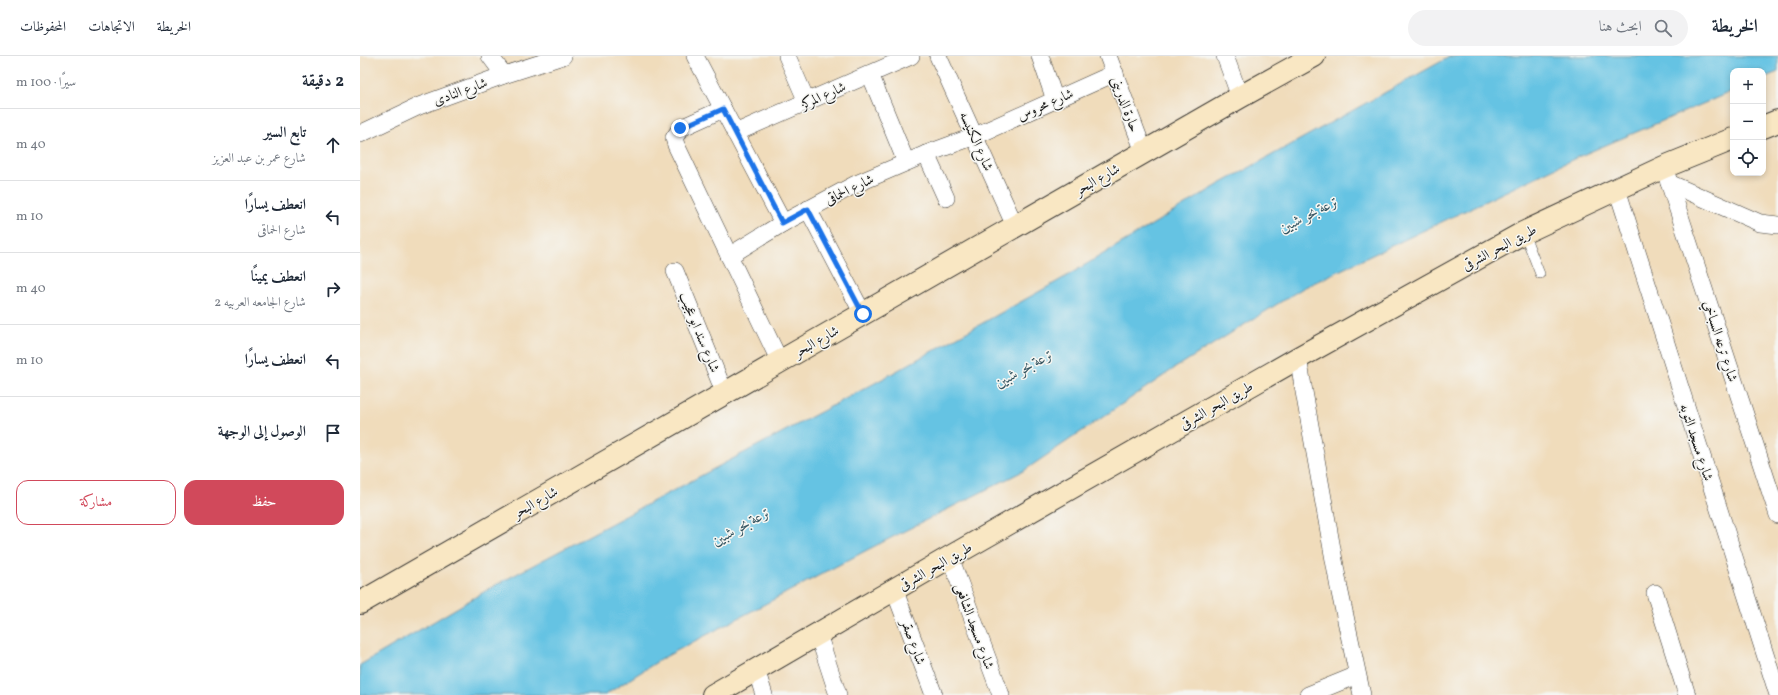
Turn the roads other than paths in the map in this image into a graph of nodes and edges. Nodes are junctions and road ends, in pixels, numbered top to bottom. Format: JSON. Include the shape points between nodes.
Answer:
{"nodes":[{"id":1,"x":490,"y":56,"type":"edge"},
{"id":2,"x":563,"y":56,"type":"edge"},
{"id":3,"x":695,"y":56,"type":"edge"},
{"id":4,"x":787,"y":56,"type":"edge"},
{"id":5,"x":911,"y":56,"type":"edge"},
{"id":6,"x":938,"y":56,"type":"edge"},
{"id":7,"x":1040,"y":56,"type":"edge"},
{"id":8,"x":1108,"y":56,"type":"edge"},
{"id":9,"x":1225,"y":56,"type":"edge"},
{"id":10,"x":1314,"y":56,"type":"edge"},
{"id":11,"x":1115,"y":73,"type":"junction"},
{"id":12,"x":870,"y":74,"type":"junction"},
{"id":13,"x":504,"y":75,"type":"junction"},
{"id":14,"x":1240,"y":97,"type":"junction"},
{"id":15,"x":1055,"y":100,"type":"junction"},
{"id":16,"x":807,"y":102,"type":"junction"},
{"id":17,"x":723,"y":109,"type":"junction"},
{"id":18,"x":1778,"y":121,"type":"edge"},
{"id":19,"x":1766,"y":126,"type":"edge"},
{"id":20,"x":735,"y":133,"type":"junction"},
{"id":21,"x":360,"y":134,"type":"edge"},
{"id":22,"x":975,"y":136,"type":"junction"},
{"id":23,"x":1730,"y":142,"type":"edge"},
{"id":24,"x":1144,"y":152,"type":"junction"},
{"id":25,"x":926,"y":154,"type":"junction"},
{"id":26,"x":906,"y":162,"type":"junction"},
{"id":27,"x":1667,"y":175,"type":"junction"},
{"id":28,"x":1617,"y":189,"type":"junction"},
{"id":29,"x":946,"y":198,"type":"dead end"},
{"id":30,"x":808,"y":209,"type":"junction"},
{"id":31,"x":782,"y":223,"type":"junction"},
{"id":32,"x":1015,"y":226,"type":"junction"},
{"id":33,"x":1778,"y":226,"type":"edge"},
{"id":34,"x":1523,"y":233,"type":"junction"},
{"id":35,"x":729,"y":256,"type":"junction"},
{"id":36,"x":675,"y":271,"type":"dead end"},
{"id":37,"x":1540,"y":274,"type":"dead end"},
{"id":38,"x":863,"y":314,"type":"junction"},
{"id":39,"x":1298,"y":358,"type":"junction"},
{"id":40,"x":780,"y":362,"type":"junction"},
{"id":41,"x":725,"y":394,"type":"junction"},
{"id":42,"x":1778,"y":516,"type":"edge"},
{"id":43,"x":950,"y":557,"type":"junction"},
{"id":44,"x":894,"y":589,"type":"junction"},
{"id":45,"x":1655,"y":593,"type":"dead end"},
{"id":46,"x":360,"y":603,"type":"edge"},
{"id":47,"x":818,"y":634,"type":"junction"},
{"id":48,"x":756,"y":670,"type":"junction"},
{"id":49,"x":1357,"y":675,"type":"junction"},
{"id":50,"x":713,"y":695,"type":"edge"},
{"id":51,"x":764,"y":695,"type":"edge"},
{"id":52,"x":838,"y":695,"type":"edge"},
{"id":53,"x":934,"y":695,"type":"edge"},
{"id":54,"x":1001,"y":695,"type":"edge"},
{"id":55,"x":1308,"y":695,"type":"edge"},
{"id":56,"x":1362,"y":695,"type":"edge"},
{"id":57,"x":1686,"y":695,"type":"edge"},
{"id":58,"x":1778,"y":695,"type":"edge"}],
"edges":[{"from":1,"to":13,"type":"street"},
{"from":2,"to":13,"type":"street","name":"شارع النادى"},
{"from":3,"to":17,"type":"street"},
{"from":4,"to":16,"type":"street"},
{"from":5,"to":12,"type":"street","name":"شارع المركز"},
{"from":6,"to":22,"type":"street","name":"شارع الكنيسه"},
{"from":7,"to":15,"type":"street"},
{"from":8,"to":11,"type":"street","name":"حارة الدرينى"},
{"from":9,"to":14,"type":"street"},
{"from":10,"to":14,"type":"street","name":"شارع البحر"},
{"from":11,"to":15,"type":"street","name":"شارع محروس"},
{"from":11,"to":24,"type":"street","name":"حارة الدرينى"},
{"from":12,"to":16,"type":"street","name":"شارع المركز"},
{"from":12,"to":26,"type":"street"},
{"from":13,"to":21,"type":"street","name":"شارع النادى","via":[[420,106]]},
{"from":14,"to":24,"type":"street","name":"شارع البحر"},
{"from":15,"to":22,"type":"street","name":"شارع محروس"},
{"from":16,"to":20,"type":"street","name":"شارع المركز"},
{"from":17,"to":20,"type":"street"},
{"from":17,"to":35,"type":"street","via":[[680,128],[674,138]]},
{"from":18,"to":19,"type":"street"},
{"from":20,"to":31,"type":"street"},
{"from":22,"to":25,"type":"street","name":"شارع الحماقى"},
{"from":22,"to":32,"type":"street","name":"شارع الكنيسه"},
{"from":23,"to":27,"type":"street","name":"طريق البحر الشرقى"},
{"from":24,"to":32,"type":"street","name":"شارع البحر"},
{"from":25,"to":26,"type":"street","name":"شارع الحماقى"},
{"from":25,"to":29,"type":"street"},
{"from":26,"to":30,"type":"street","name":"شارع الحماقى"},
{"from":27,"to":28,"type":"street","name":"طريق البحر الشرقى"},
{"from":27,"to":33,"type":"street","via":[[1760,223]]},
{"from":27,"to":42,"type":"street","name":"شارع ترعه السباخي"},
{"from":28,"to":34,"type":"street","name":"طريق البحر الشرقى"},
{"from":28,"to":58,"type":"street","name":"شارع مسجد التوبه"},
{"from":30,"to":31,"type":"street","name":"شارع الحماقى"},
{"from":30,"to":38,"type":"street"},
{"from":31,"to":35,"type":"street","name":"شارع الحماقى"},
{"from":32,"to":38,"type":"street","name":"شارع البحر"},
{"from":34,"to":37,"type":"lane"},
{"from":34,"to":39,"type":"street","name":"طريق البحر الشرقى"},
{"from":35,"to":40,"type":"street"},
{"from":36,"to":41,"type":"street","name":"شارع سند ابو عجيب"},
{"from":38,"to":40,"type":"street","name":"شارع البحر"},
{"from":39,"to":43,"type":"street","name":"طريق البحر الشرقى"},
{"from":39,"to":49,"type":"street"},
{"from":40,"to":41,"type":"street","name":"شارع البحر"},
{"from":41,"to":46,"type":"street","name":"شارع البحر"},
{"from":43,"to":44,"type":"street","name":"طريق البحر الشرقى"},
{"from":43,"to":54,"type":"street","name":"شارع مسجد الشافعى"},
{"from":44,"to":47,"type":"street","name":"طريق البحر الشرقى"},
{"from":44,"to":53,"type":"street","name":"شارع صقر"},
{"from":45,"to":57,"type":"street"},
{"from":47,"to":48,"type":"street","name":"طريق البحر الشرقى"},
{"from":47,"to":52,"type":"street"},
{"from":48,"to":50,"type":"street","name":"طريق البحر الشرقى"},
{"from":48,"to":51,"type":"street"},
{"from":49,"to":55,"type":"street"},
{"from":49,"to":56,"type":"street"}]}
